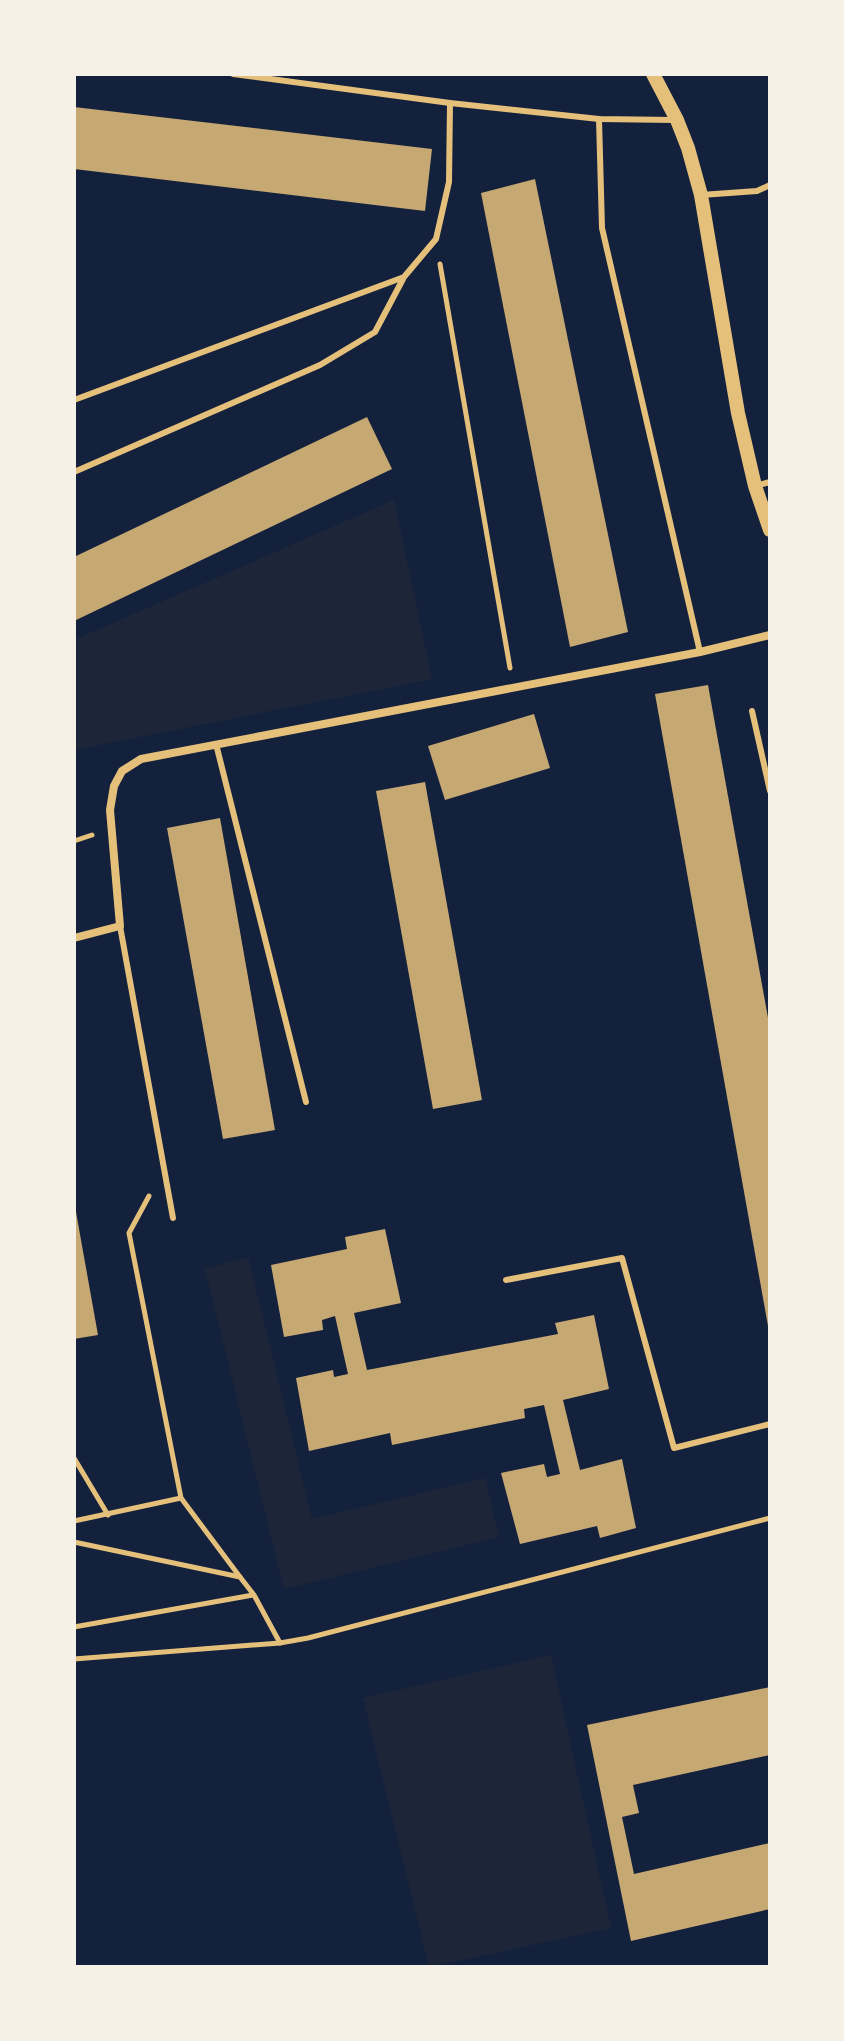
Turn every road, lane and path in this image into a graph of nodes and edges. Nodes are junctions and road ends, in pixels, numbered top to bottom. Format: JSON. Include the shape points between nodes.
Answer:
{"nodes":[{"id":1,"x":233,"y":74,"type":"edge"},
{"id":2,"x":653,"y":74,"type":"edge"},
{"id":3,"x":450,"y":103,"type":"junction"},
{"id":4,"x":599,"y":119,"type":"junction"},
{"id":5,"x":677,"y":120,"type":"junction"},
{"id":6,"x":770,"y":185,"type":"edge"},
{"id":7,"x":701,"y":195,"type":"junction"},
{"id":8,"x":436,"y":239,"type":"junction"},
{"id":9,"x":404,"y":277,"type":"junction"},
{"id":10,"x":74,"y":400,"type":"edge"},
{"id":11,"x":74,"y":472,"type":"edge"},
{"id":12,"x":770,"y":482,"type":"edge"},
{"id":13,"x":755,"y":486,"type":"junction"},
{"id":14,"x":767,"y":510,"type":"edge"},
{"id":15,"x":770,"y":530,"type":"edge"},
{"id":16,"x":770,"y":635,"type":"edge"},
{"id":17,"x":700,"y":652,"type":"junction"},
{"id":18,"x":513,"y":687,"type":"junction"},
{"id":19,"x":752,"y":711,"type":"dead end"},
{"id":20,"x":216,"y":744,"type":"junction"},
{"id":21,"x":770,"y":791,"type":"edge"},
{"id":22,"x":120,"y":926,"type":"junction"},
{"id":23,"x":74,"y":938,"type":"edge"},
{"id":24,"x":306,"y":1102,"type":"dead end"},
{"id":25,"x":164,"y":1168,"type":"junction"},
{"id":26,"x":173,"y":1218,"type":"dead end"},
{"id":27,"x":506,"y":1280,"type":"dead end"},
{"id":28,"x":770,"y":1424,"type":"edge"},
{"id":29,"x":74,"y":1458,"type":"edge"},
{"id":30,"x":181,"y":1498,"type":"junction"},
{"id":31,"x":108,"y":1515,"type":"junction"},
{"id":32,"x":770,"y":1518,"type":"edge"},
{"id":33,"x":74,"y":1521,"type":"edge"},
{"id":34,"x":74,"y":1542,"type":"edge"},
{"id":35,"x":240,"y":1577,"type":"junction"},
{"id":36,"x":254,"y":1595,"type":"junction"},
{"id":37,"x":74,"y":1627,"type":"edge"},
{"id":38,"x":280,"y":1643,"type":"junction"},
{"id":39,"x":74,"y":1659,"type":"edge"}],
"edges":[{"from":1,"to":3,"type":"lane"},
{"from":2,"to":5,"type":"street"},
{"from":3,"to":4,"type":"lane"},
{"from":3,"to":8,"type":"lane","via":[[449,182]]},
{"from":4,"to":5,"type":"lane"},
{"from":4,"to":17,"type":"lane","via":[[602,228]]},
{"from":5,"to":7,"type":"street"},
{"from":6,"to":7,"type":"lane","via":[[757,191]]},
{"from":7,"to":13,"type":"street"},
{"from":8,"to":9,"type":"lane"},
{"from":8,"to":18,"type":"path"},
{"from":9,"to":10,"type":"lane"},
{"from":9,"to":11,"type":"lane","via":[[375,332],[320,365]]},
{"from":12,"to":13,"type":"lane"},
{"from":13,"to":14,"type":"street"},
{"from":14,"to":15,"type":"street"},
{"from":16,"to":17,"type":"street"},
{"from":17,"to":18,"type":"street"},
{"from":18,"to":20,"type":"street"},
{"from":19,"to":21,"type":"lane"},
{"from":20,"to":22,"type":"street","via":[[141,759],[122,771],[114,786],[110,810]]},
{"from":20,"to":24,"type":"lane"},
{"from":22,"to":23,"type":"street"},
{"from":22,"to":25,"type":"lane"},
{"from":25,"to":26,"type":"lane"},
{"from":25,"to":30,"type":"path","via":[[129,1233]]},
{"from":27,"to":28,"type":"lane","via":[[622,1258],[674,1448]]},
{"from":29,"to":31,"type":"path"},
{"from":30,"to":31,"type":"path"},
{"from":30,"to":35,"type":"path"},
{"from":31,"to":33,"type":"path"},
{"from":32,"to":38,"type":"path"},
{"from":34,"to":35,"type":"path"},
{"from":35,"to":36,"type":"path"},
{"from":36,"to":37,"type":"path"},
{"from":36,"to":38,"type":"path"},
{"from":38,"to":39,"type":"path"}]}
